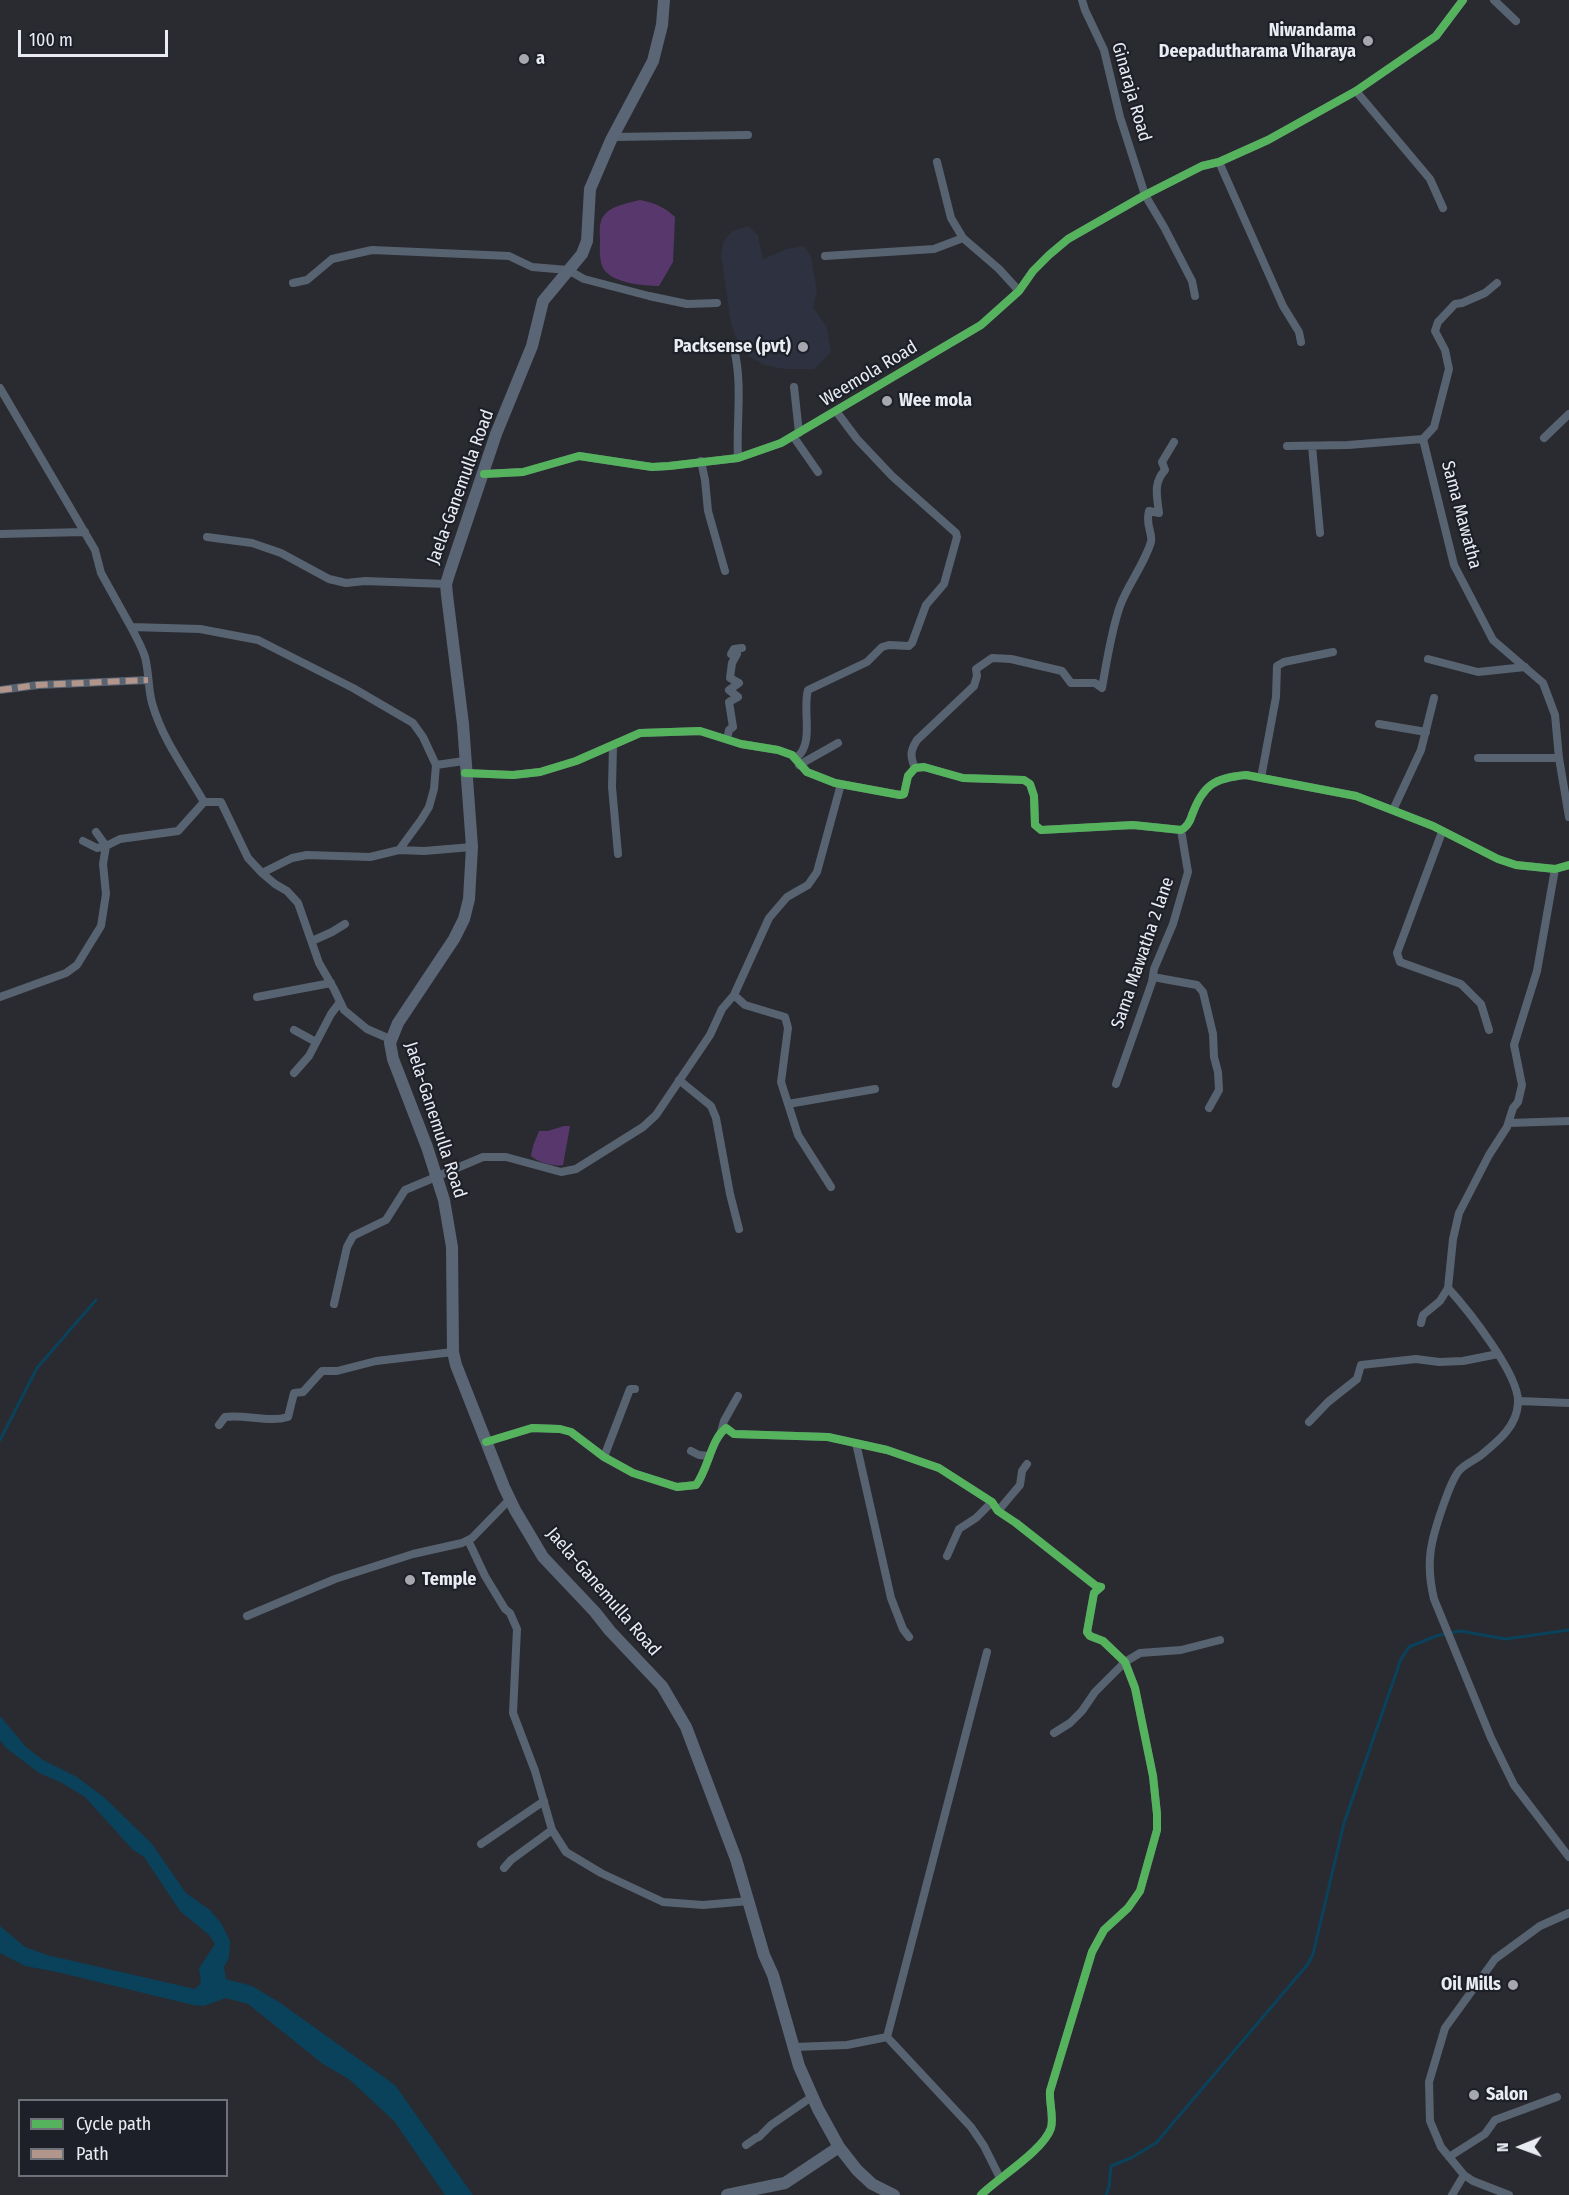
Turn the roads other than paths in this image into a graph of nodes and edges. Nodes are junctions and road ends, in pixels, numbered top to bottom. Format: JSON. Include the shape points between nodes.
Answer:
{"nodes":[{"id":1,"x":664,"y":0,"type":"edge"},
{"id":2,"x":1082,"y":0,"type":"edge"},
{"id":3,"x":1463,"y":0,"type":"edge"},
{"id":4,"x":1494,"y":0,"type":"edge"},
{"id":5,"x":1516,"y":21,"type":"dead end"},
{"id":6,"x":1356,"y":91,"type":"junction"},
{"id":7,"x":747,"y":135,"type":"dead end"},
{"id":8,"x":613,"y":137,"type":"junction"},
{"id":9,"x":937,"y":162,"type":"dead end"},
{"id":10,"x":1220,"y":162,"type":"junction"},
{"id":11,"x":1145,"y":195,"type":"junction"},
{"id":12,"x":1443,"y":208,"type":"dead end"},
{"id":13,"x":963,"y":238,"type":"junction"},
{"id":14,"x":825,"y":256,"type":"dead end"},
{"id":15,"x":568,"y":270,"type":"junction"},
{"id":16,"x":293,"y":283,"type":"dead end"},
{"id":17,"x":1497,"y":283,"type":"dead end"},
{"id":18,"x":1019,"y":291,"type":"junction"},
{"id":19,"x":1195,"y":296,"type":"dead end"},
{"id":20,"x":717,"y":303,"type":"dead end"},
{"id":21,"x":1301,"y":342,"type":"dead end"},
{"id":22,"x":734,"y":349,"type":"dead end"},
{"id":23,"x":0,"y":387,"type":"edge"},
{"id":24,"x":794,"y":387,"type":"dead end"},
{"id":25,"x":836,"y":411,"type":"junction"},
{"id":26,"x":1569,"y":414,"type":"edge"},
{"id":27,"x":796,"y":435,"type":"junction"},
{"id":28,"x":1544,"y":438,"type":"dead end"},
{"id":29,"x":1423,"y":439,"type":"junction"},
{"id":30,"x":1174,"y":442,"type":"dead end"},
{"id":31,"x":1287,"y":446,"type":"dead end"},
{"id":32,"x":1312,"y":446,"type":"junction"},
{"id":33,"x":738,"y":458,"type":"junction"},
{"id":34,"x":701,"y":462,"type":"junction"},
{"id":35,"x":818,"y":472,"type":"dead end"},
{"id":36,"x":484,"y":474,"type":"junction"},
{"id":37,"x":85,"y":532,"type":"junction"},
{"id":38,"x":1320,"y":533,"type":"dead end"},
{"id":39,"x":0,"y":534,"type":"edge"},
{"id":40,"x":207,"y":537,"type":"dead end"},
{"id":41,"x":725,"y":571,"type":"dead end"},
{"id":42,"x":446,"y":584,"type":"junction"},
{"id":43,"x":131,"y":627,"type":"junction"},
{"id":44,"x":742,"y":648,"type":"dead end"},
{"id":45,"x":1334,"y":652,"type":"dead end"},
{"id":46,"x":1428,"y":659,"type":"dead end"},
{"id":47,"x":1525,"y":667,"type":"junction"},
{"id":48,"x":148,"y":680,"type":"junction"},
{"id":49,"x":0,"y":690,"type":"edge"},
{"id":50,"x":1434,"y":698,"type":"dead end"},
{"id":51,"x":1379,"y":724,"type":"dead end"},
{"id":52,"x":1426,"y":732,"type":"junction"},
{"id":53,"x":727,"y":739,"type":"junction"},
{"id":54,"x":838,"y":743,"type":"dead end"},
{"id":55,"x":613,"y":746,"type":"junction"},
{"id":56,"x":1478,"y":758,"type":"dead end"},
{"id":57,"x":1559,"y":758,"type":"junction"},
{"id":58,"x":798,"y":762,"type":"junction"},
{"id":59,"x":436,"y":765,"type":"junction"},
{"id":60,"x":464,"y":767,"type":"junction"},
{"id":61,"x":915,"y":768,"type":"junction"},
{"id":62,"x":1261,"y":778,"type":"junction"},
{"id":63,"x":841,"y":784,"type":"junction"},
{"id":64,"x":204,"y":802,"type":"junction"},
{"id":65,"x":1393,"y":810,"type":"junction"},
{"id":66,"x":1569,"y":817,"type":"edge"},
{"id":67,"x":1181,"y":830,"type":"junction"},
{"id":68,"x":96,"y":832,"type":"dead end"},
{"id":69,"x":1442,"y":832,"type":"junction"},
{"id":70,"x":82,"y":841,"type":"dead end"},
{"id":71,"x":106,"y":846,"type":"junction"},
{"id":72,"x":472,"y":847,"type":"junction"},
{"id":73,"x":399,"y":850,"type":"junction"},
{"id":74,"x":618,"y":854,"type":"dead end"},
{"id":75,"x":1569,"y":865,"type":"edge"},
{"id":76,"x":1555,"y":869,"type":"junction"},
{"id":77,"x":262,"y":873,"type":"junction"},
{"id":78,"x":345,"y":924,"type":"dead end"},
{"id":79,"x":312,"y":941,"type":"junction"},
{"id":80,"x":1153,"y":977,"type":"junction"},
{"id":81,"x":331,"y":983,"type":"junction"},
{"id":82,"x":734,"y":995,"type":"junction"},
{"id":83,"x":0,"y":997,"type":"edge"},
{"id":84,"x":256,"y":997,"type":"dead end"},
{"id":85,"x":340,"y":1002,"type":"junction"},
{"id":86,"x":294,"y":1030,"type":"dead end"},
{"id":87,"x":1489,"y":1030,"type":"dead end"},
{"id":88,"x":390,"y":1039,"type":"junction"},
{"id":89,"x":316,"y":1042,"type":"junction"},
{"id":90,"x":294,"y":1073,"type":"dead end"},
{"id":91,"x":679,"y":1080,"type":"junction"},
{"id":92,"x":1116,"y":1084,"type":"dead end"},
{"id":93,"x":875,"y":1089,"type":"dead end"},
{"id":94,"x":788,"y":1104,"type":"junction"},
{"id":95,"x":1209,"y":1108,"type":"dead end"},
{"id":96,"x":1569,"y":1121,"type":"edge"},
{"id":97,"x":1509,"y":1124,"type":"junction"},
{"id":98,"x":436,"y":1177,"type":"junction"},
{"id":99,"x":831,"y":1187,"type":"dead end"},
{"id":100,"x":739,"y":1229,"type":"dead end"},
{"id":101,"x":1448,"y":1288,"type":"junction"},
{"id":102,"x":334,"y":1304,"type":"dead end"},
{"id":103,"x":1421,"y":1323,"type":"dead end"},
{"id":104,"x":453,"y":1352,"type":"junction"},
{"id":105,"x":1498,"y":1354,"type":"junction"},
{"id":106,"x":635,"y":1389,"type":"dead end"},
{"id":107,"x":738,"y":1396,"type":"dead end"},
{"id":108,"x":1519,"y":1401,"type":"junction"},
{"id":109,"x":1569,"y":1403,"type":"edge"},
{"id":110,"x":1309,"y":1422,"type":"dead end"},
{"id":111,"x":219,"y":1425,"type":"dead end"},
{"id":112,"x":721,"y":1432,"type":"junction"},
{"id":113,"x":486,"y":1442,"type":"junction"},
{"id":114,"x":856,"y":1443,"type":"junction"},
{"id":115,"x":691,"y":1451,"type":"dead end"},
{"id":116,"x":709,"y":1456,"type":"junction"},
{"id":117,"x":604,"y":1457,"type":"junction"},
{"id":118,"x":1027,"y":1464,"type":"dead end"},
{"id":119,"x":510,"y":1499,"type":"junction"},
{"id":120,"x":992,"y":1502,"type":"junction"},
{"id":121,"x":998,"y":1511,"type":"junction"},
{"id":122,"x":468,"y":1540,"type":"junction"},
{"id":123,"x":947,"y":1556,"type":"dead end"},
{"id":124,"x":247,"y":1616,"type":"dead end"},
{"id":125,"x":909,"y":1637,"type":"dead end"},
{"id":126,"x":1220,"y":1640,"type":"dead end"},
{"id":127,"x":987,"y":1652,"type":"dead end"},
{"id":128,"x":1125,"y":1662,"type":"junction"},
{"id":129,"x":1054,"y":1733,"type":"dead end"},
{"id":130,"x":544,"y":1801,"type":"junction"},
{"id":131,"x":552,"y":1830,"type":"junction"},
{"id":132,"x":481,"y":1844,"type":"dead end"},
{"id":133,"x":1569,"y":1857,"type":"edge"},
{"id":134,"x":504,"y":1868,"type":"dead end"},
{"id":135,"x":749,"y":1901,"type":"junction"},
{"id":136,"x":1569,"y":1913,"type":"edge"},
{"id":137,"x":887,"y":2037,"type":"junction"},
{"id":138,"x":794,"y":2047,"type":"junction"},
{"id":139,"x":813,"y":2096,"type":"junction"},
{"id":140,"x":1557,"y":2097,"type":"dead end"},
{"id":141,"x":746,"y":2145,"type":"dead end"},
{"id":142,"x":839,"y":2147,"type":"junction"},
{"id":143,"x":1449,"y":2157,"type":"junction"},
{"id":144,"x":1464,"y":2175,"type":"junction"},
{"id":145,"x":1000,"y":2178,"type":"junction"},
{"id":146,"x":727,"y":2195,"type":"edge"},
{"id":147,"x":894,"y":2195,"type":"edge"},
{"id":148,"x":981,"y":2195,"type":"edge"},
{"id":149,"x":1452,"y":2195,"type":"edge"},
{"id":150,"x":1509,"y":2195,"type":"edge"}],
"edges":[{"from":1,"to":8,"type":"main road","name":"Jaela-Ganemulla Road","via":[[653,61]]},
{"from":2,"to":11,"type":"street","name":"Ginaraja Road","via":[[1104,50]]},
{"from":3,"to":6,"type":"street","name":"Weemola Road","via":[[1436,36]]},
{"from":4,"to":5,"type":"street"},
{"from":6,"to":10,"type":"street","name":"Weemola Road","via":[[1269,140]]},
{"from":6,"to":12,"type":"street","via":[[1430,179]]},
{"from":7,"to":8,"type":"street"},
{"from":8,"to":15,"type":"main road","name":"Jaela-Ganemulla Road","via":[[590,189],[587,242]]},
{"from":9,"to":13,"type":"street","via":[[951,218]]},
{"from":10,"to":11,"type":"street","name":"Weemola Road","via":[[1202,166]]},
{"from":10,"to":21,"type":"street"},
{"from":11,"to":18,"type":"street","name":"Weemola Road","via":[[1068,240],[1033,271]]},
{"from":11,"to":19,"type":"street","name":"Ginaraja Road","via":[[1192,281]]},
{"from":13,"to":14,"type":"street","via":[[934,249]]},
{"from":13,"to":18,"type":"street"},
{"from":15,"to":16,"type":"street","via":[[532,267],[509,256],[372,250],[332,259],[307,280]]},
{"from":15,"to":20,"type":"street","via":[[584,279],[650,296],[687,304]]},
{"from":15,"to":36,"type":"main road","name":"Jaela-Ganemulla Road","via":[[543,301],[532,346]]},
{"from":17,"to":29,"type":"street","via":[[1485,293],[1455,304],[1438,322],[1435,331],[1449,369],[1434,427]]},
{"from":18,"to":25,"type":"street","name":"Weemola Road","via":[[981,325]]},
{"from":22,"to":33,"type":"street","via":[[739,368]]},
{"from":23,"to":37,"type":"street"},
{"from":24,"to":27,"type":"street"},
{"from":25,"to":27,"type":"street","name":"Weemola Road"},
{"from":25,"to":58,"type":"street","name":"Weemola Road","via":[[892,477],[954,529],[957,537],[944,584],[926,605],[912,643],[882,647],[867,662],[808,690],[806,744]]},
{"from":26,"to":28,"type":"street"},
{"from":27,"to":33,"type":"street","name":"Weemola Road"},
{"from":27,"to":35,"type":"street"},
{"from":29,"to":32,"type":"street"},
{"from":29,"to":47,"type":"street","name":"Sama Mawatha","via":[[1454,566],[1493,640]]},
{"from":30,"to":61,"type":"street","via":[[1162,462],[1165,470],[1158,478],[1159,513],[1149,511],[1146,521],[1152,539],[1121,603],[1102,688],[1095,682],[1071,683],[1062,671],[1039,664],[992,658],[976,669],[974,687],[917,740],[910,756]]},
{"from":31,"to":32,"type":"street"},
{"from":32,"to":38,"type":"street"},
{"from":33,"to":34,"type":"street","name":"Weemola Road"},
{"from":34,"to":36,"type":"street","name":"Weemola Road","via":[[652,467],[579,456],[523,472]]},
{"from":34,"to":41,"type":"street","via":[[708,511]]},
{"from":36,"to":42,"type":"main road","name":"Jaela-Ganemulla Road"},
{"from":37,"to":39,"type":"street"},
{"from":37,"to":43,"type":"street"},
{"from":40,"to":42,"type":"street","via":[[252,543],[346,583]]},
{"from":42,"to":60,"type":"main road","name":"Jaela-Ganemulla Road","via":[[463,724]]},
{"from":43,"to":48,"type":"street","via":[[145,656]]},
{"from":43,"to":59,"type":"street","via":[[200,629],[258,639],[413,723]]},
{"from":44,"to":53,"type":"street","via":[[731,654],[737,654],[730,678],[739,684],[729,690],[738,697],[729,702],[733,727]]},
{"from":45,"to":62,"type":"street","via":[[1277,666],[1278,686]]},
{"from":46,"to":47,"type":"street","via":[[1478,672]]},
{"from":47,"to":57,"type":"street","name":"Sama Mawatha","via":[[1543,682],[1555,715]]},
{"from":48,"to":49,"type":"street"},
{"from":48,"to":64,"type":"street","via":[[171,751]]},
{"from":50,"to":52,"type":"street"},
{"from":51,"to":52,"type":"street"},
{"from":52,"to":65,"type":"street"},
{"from":53,"to":55,"type":"street","via":[[684,730],[640,733]]},
{"from":53,"to":58,"type":"street","via":[[778,750]]},
{"from":54,"to":58,"type":"street"},
{"from":55,"to":60,"type":"street","via":[[540,772],[513,775]]},
{"from":55,"to":74,"type":"street"},
{"from":56,"to":57,"type":"street"},
{"from":57,"to":66,"type":"street","name":"Sama Mawatha"},
{"from":58,"to":63,"type":"street","via":[[807,772]]},
{"from":59,"to":60,"type":"street"},
{"from":59,"to":73,"type":"street","via":[[429,807]]},
{"from":60,"to":72,"type":"main road","name":"Jaela-Ganemulla Road"},
{"from":61,"to":63,"type":"street","via":[[908,776],[904,794],[900,795]]},
{"from":61,"to":67,"type":"street","via":[[963,778],[1024,780],[1030,784],[1035,825],[1041,830],[1133,825]]},
{"from":62,"to":65,"type":"street","via":[[1356,796]]},
{"from":62,"to":67,"type":"street","via":[[1230,776],[1207,786],[1186,828]]},
{"from":63,"to":82,"type":"street","via":[[817,872],[808,885],[787,897],[769,918]]},
{"from":64,"to":71,"type":"street","via":[[178,831],[120,840]]},
{"from":64,"to":77,"type":"street","via":[[220,802],[248,858]]},
{"from":65,"to":69,"type":"street"},
{"from":67,"to":80,"type":"street","name":"Sama Mawatha 2 lane","via":[[1188,872]]},
{"from":68,"to":71,"type":"street"},
{"from":69,"to":76,"type":"street","via":[[1498,859]]},
{"from":69,"to":87,"type":"street","via":[[1397,958],[1461,984],[1481,1004]]},
{"from":70,"to":71,"type":"street","via":[[97,848]]},
{"from":71,"to":83,"type":"street","via":[[101,926],[77,965],[66,973]]},
{"from":72,"to":73,"type":"street"},
{"from":72,"to":88,"type":"main road","name":"Jaela-Ganemulla Road","via":[[464,919]]},
{"from":73,"to":77,"type":"street","via":[[370,857],[308,855],[292,858]]},
{"from":75,"to":76,"type":"street"},
{"from":76,"to":97,"type":"street","via":[[1545,935],[1514,1045],[1522,1085]]},
{"from":77,"to":79,"type":"street","via":[[298,903]]},
{"from":78,"to":79,"type":"street"},
{"from":79,"to":81,"type":"street"},
{"from":80,"to":92,"type":"street","name":"Sama Mawatha 2 lane"},
{"from":80,"to":95,"type":"street","via":[[1197,985],[1203,992],[1213,1034],[1219,1090]]},
{"from":81,"to":84,"type":"street"},
{"from":81,"to":85,"type":"street"},
{"from":82,"to":91,"type":"street"},
{"from":82,"to":94,"type":"street","via":[[745,1005],[785,1017],[788,1028],[781,1082]]},
{"from":85,"to":88,"type":"street","via":[[367,1029]]},
{"from":85,"to":89,"type":"street"},
{"from":86,"to":89,"type":"street"},
{"from":88,"to":98,"type":"main road","name":"Jaela-Ganemulla Road","via":[[393,1059]]},
{"from":89,"to":90,"type":"street"},
{"from":91,"to":98,"type":"street","via":[[656,1115],[576,1169],[561,1172],[496,1156],[483,1157]]},
{"from":91,"to":100,"type":"street","via":[[711,1106],[716,1118]]},
{"from":93,"to":94,"type":"street"},
{"from":94,"to":99,"type":"street","via":[[798,1135]]},
{"from":96,"to":97,"type":"street"},
{"from":97,"to":101,"type":"street","via":[[1459,1213]]},
{"from":98,"to":102,"type":"street","via":[[405,1190],[386,1220],[353,1236]]},
{"from":98,"to":104,"type":"main road","name":"Jaela-Ganemulla Road","via":[[452,1247]]},
{"from":101,"to":103,"type":"street","via":[[1423,1315]]},
{"from":101,"to":105,"type":"street"},
{"from":104,"to":111,"type":"street","via":[[322,1371],[303,1392],[294,1394],[288,1417],[238,1415],[225,1417]]},
{"from":104,"to":113,"type":"main road","name":"Jaela-Ganemulla Road","via":[[460,1380]]},
{"from":105,"to":108,"type":"street"},
{"from":105,"to":110,"type":"street","via":[[1463,1361],[1416,1359],[1361,1365],[1357,1378]]},
{"from":106,"to":117,"type":"street","via":[[630,1389]]},
{"from":107,"to":112,"type":"street"},
{"from":108,"to":109,"type":"street"},
{"from":108,"to":133,"type":"street","via":[[1512,1428],[1459,1472],[1450,1489],[1433,1534],[1429,1578],[1491,1738],[1514,1785]]},
{"from":112,"to":114,"type":"street","via":[[726,1428],[734,1434],[828,1437]]},
{"from":112,"to":116,"type":"street"},
{"from":113,"to":117,"type":"street","via":[[532,1428],[560,1430],[571,1432]]},
{"from":113,"to":119,"type":"main road","name":"Jaela-Ganemulla Road"},
{"from":114,"to":120,"type":"street","via":[[939,1468]]},
{"from":114,"to":125,"type":"street","via":[[891,1598]]},
{"from":115,"to":116,"type":"street"},
{"from":116,"to":117,"type":"street","via":[[696,1485],[677,1486],[633,1473]]},
{"from":118,"to":121,"type":"street","via":[[1020,1485]]},
{"from":119,"to":122,"type":"street"},
{"from":119,"to":135,"type":"main road","name":"Jaela-Ganemulla Road","via":[[543,1557],[673,1701],[696,1750]]},
{"from":120,"to":121,"type":"street"},
{"from":120,"to":123,"type":"street","via":[[959,1529]]},
{"from":121,"to":128,"type":"street","via":[[1101,1587],[1094,1593],[1087,1632]]},
{"from":122,"to":124,"type":"street","via":[[335,1579]]},
{"from":122,"to":130,"type":"street","via":[[517,1629],[513,1713]]},
{"from":126,"to":128,"type":"street","via":[[1181,1650],[1140,1653]]},
{"from":127,"to":137,"type":"street"},
{"from":128,"to":129,"type":"street","via":[[1070,1723]]},
{"from":128,"to":145,"type":"street","via":[[1135,1688],[1153,1776],[1157,1830],[1140,1891],[1104,1930],[1092,1952],[1050,2091],[1051,2128],[1043,2141]]},
{"from":130,"to":131,"type":"street"},
{"from":130,"to":132,"type":"street"},
{"from":131,"to":134,"type":"street"},
{"from":131,"to":135,"type":"street","via":[[566,1852],[663,1902],[703,1905]]},
{"from":135,"to":138,"type":"main road","name":"Jaela-Ganemulla Road"},
{"from":136,"to":143,"type":"street","via":[[1540,1926],[1495,1959],[1445,2028],[1429,2082],[1430,2121]]},
{"from":137,"to":138,"type":"street","via":[[847,2045]]},
{"from":137,"to":145,"type":"street","via":[[971,2127]]},
{"from":138,"to":139,"type":"main road","name":"Jaela-Ganemulla Road"},
{"from":139,"to":141,"type":"street"},
{"from":139,"to":142,"type":"main road","name":"Jaela-Ganemulla Road"},
{"from":140,"to":143,"type":"street","via":[[1495,2120],[1485,2134]]},
{"from":142,"to":146,"type":"main road","via":[[785,2183]]},
{"from":142,"to":147,"type":"main road","name":"Jaela-Ganemulla Road","via":[[872,2184]]},
{"from":143,"to":144,"type":"street"},
{"from":144,"to":149,"type":"street"},
{"from":144,"to":150,"type":"street"},
{"from":145,"to":148,"type":"street"}]}
